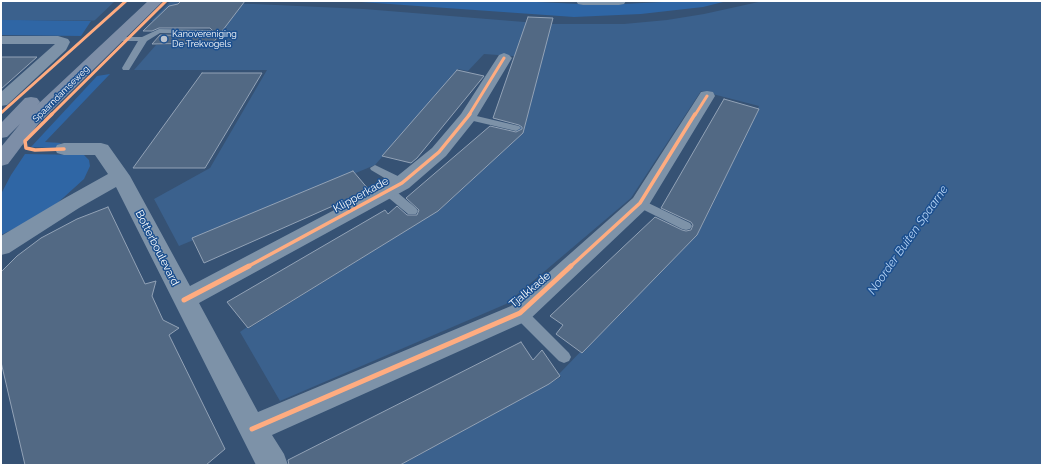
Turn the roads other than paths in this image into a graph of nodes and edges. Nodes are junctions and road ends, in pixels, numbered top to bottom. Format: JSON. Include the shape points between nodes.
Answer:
{"nodes":[{"id":1,"x":140,"y":1,"type":"edge"},
{"id":2,"x":156,"y":1,"type":"edge"},
{"id":3,"x":583,"y":1,"type":"edge"},
{"id":4,"x":609,"y":1,"type":"edge"},
{"id":5,"x":619,"y":1,"type":"edge"},
{"id":6,"x":127,"y":21,"type":"junction"},
{"id":7,"x":210,"y":32,"type":"dead end"},
{"id":8,"x":116,"y":39,"type":"junction"},
{"id":9,"x":144,"y":39,"type":"junction"},
{"id":10,"x":1,"y":40,"type":"edge"},
{"id":11,"x":504,"y":58,"type":"dead end"},
{"id":12,"x":126,"y":68,"type":"dead end"},
{"id":13,"x":706,"y":96,"type":"dead end"},
{"id":14,"x":1,"y":101,"type":"edge"},
{"id":15,"x":468,"y":117,"type":"junction"},
{"id":16,"x":516,"y":128,"type":"dead end"},
{"id":17,"x":1,"y":133,"type":"edge"},
{"id":18,"x":64,"y":149,"type":"dead end"},
{"id":19,"x":1,"y":160,"type":"edge"},
{"id":20,"x":375,"y":168,"type":"dead end"},
{"id":21,"x":120,"y":176,"type":"junction"},
{"id":22,"x":395,"y":187,"type":"junction"},
{"id":23,"x":640,"y":203,"type":"junction"},
{"id":24,"x":412,"y":211,"type":"dead end"},
{"id":25,"x":686,"y":226,"type":"dead end"},
{"id":26,"x":1,"y":247,"type":"edge"},
{"id":27,"x":184,"y":300,"type":"junction"},
{"id":28,"x":520,"y":313,"type":"junction"},
{"id":29,"x":564,"y":357,"type":"dead end"},
{"id":30,"x":252,"y":429,"type":"junction"},
{"id":31,"x":273,"y":465,"type":"edge"}],
"edges":[{"from":1,"to":6,"type":"main road","name":"Spaarndamseweg"},
{"from":2,"to":6,"type":"main road","name":"Spaarndamseweg"},
{"from":3,"to":4,"type":"street"},
{"from":4,"to":5,"type":"street"},
{"from":6,"to":8,"type":"main road","name":"Spaarndamseweg"},
{"from":6,"to":17,"type":"main road","name":"Spaarndamseweg","via":[[19,113]]},
{"from":7,"to":9,"type":"lane","via":[[159,31]]},
{"from":8,"to":9,"type":"lane"},
{"from":8,"to":19,"type":"main road","name":"Spaarndamseweg","via":[[33,119]]},
{"from":9,"to":12,"type":"lane"},
{"from":10,"to":14,"type":"street","via":[[62,42],[61,47]]},
{"from":11,"to":15,"type":"street","name":"Klipperkade"},
{"from":13,"to":23,"type":"street","name":"Tjalkkade"},
{"from":15,"to":16,"type":"lane"},
{"from":15,"to":22,"type":"street","name":"Klipperkade","via":[[439,152]]},
{"from":18,"to":21,"type":"street","name":"Botterboulevard","via":[[101,149]]},
{"from":20,"to":22,"type":"lane"},
{"from":21,"to":26,"type":"street"},
{"from":21,"to":27,"type":"street","name":"Botterboulevard"},
{"from":22,"to":24,"type":"lane"},
{"from":22,"to":27,"type":"street","name":"Klipperkade"},
{"from":23,"to":25,"type":"lane"},
{"from":23,"to":28,"type":"street","name":"Tjalkkade"},
{"from":27,"to":30,"type":"street","name":"Botterboulevard"},
{"from":28,"to":29,"type":"lane"},
{"from":28,"to":30,"type":"street","name":"Tjalkkade"},
{"from":30,"to":31,"type":"street","name":"Botterboulevard"}]}
